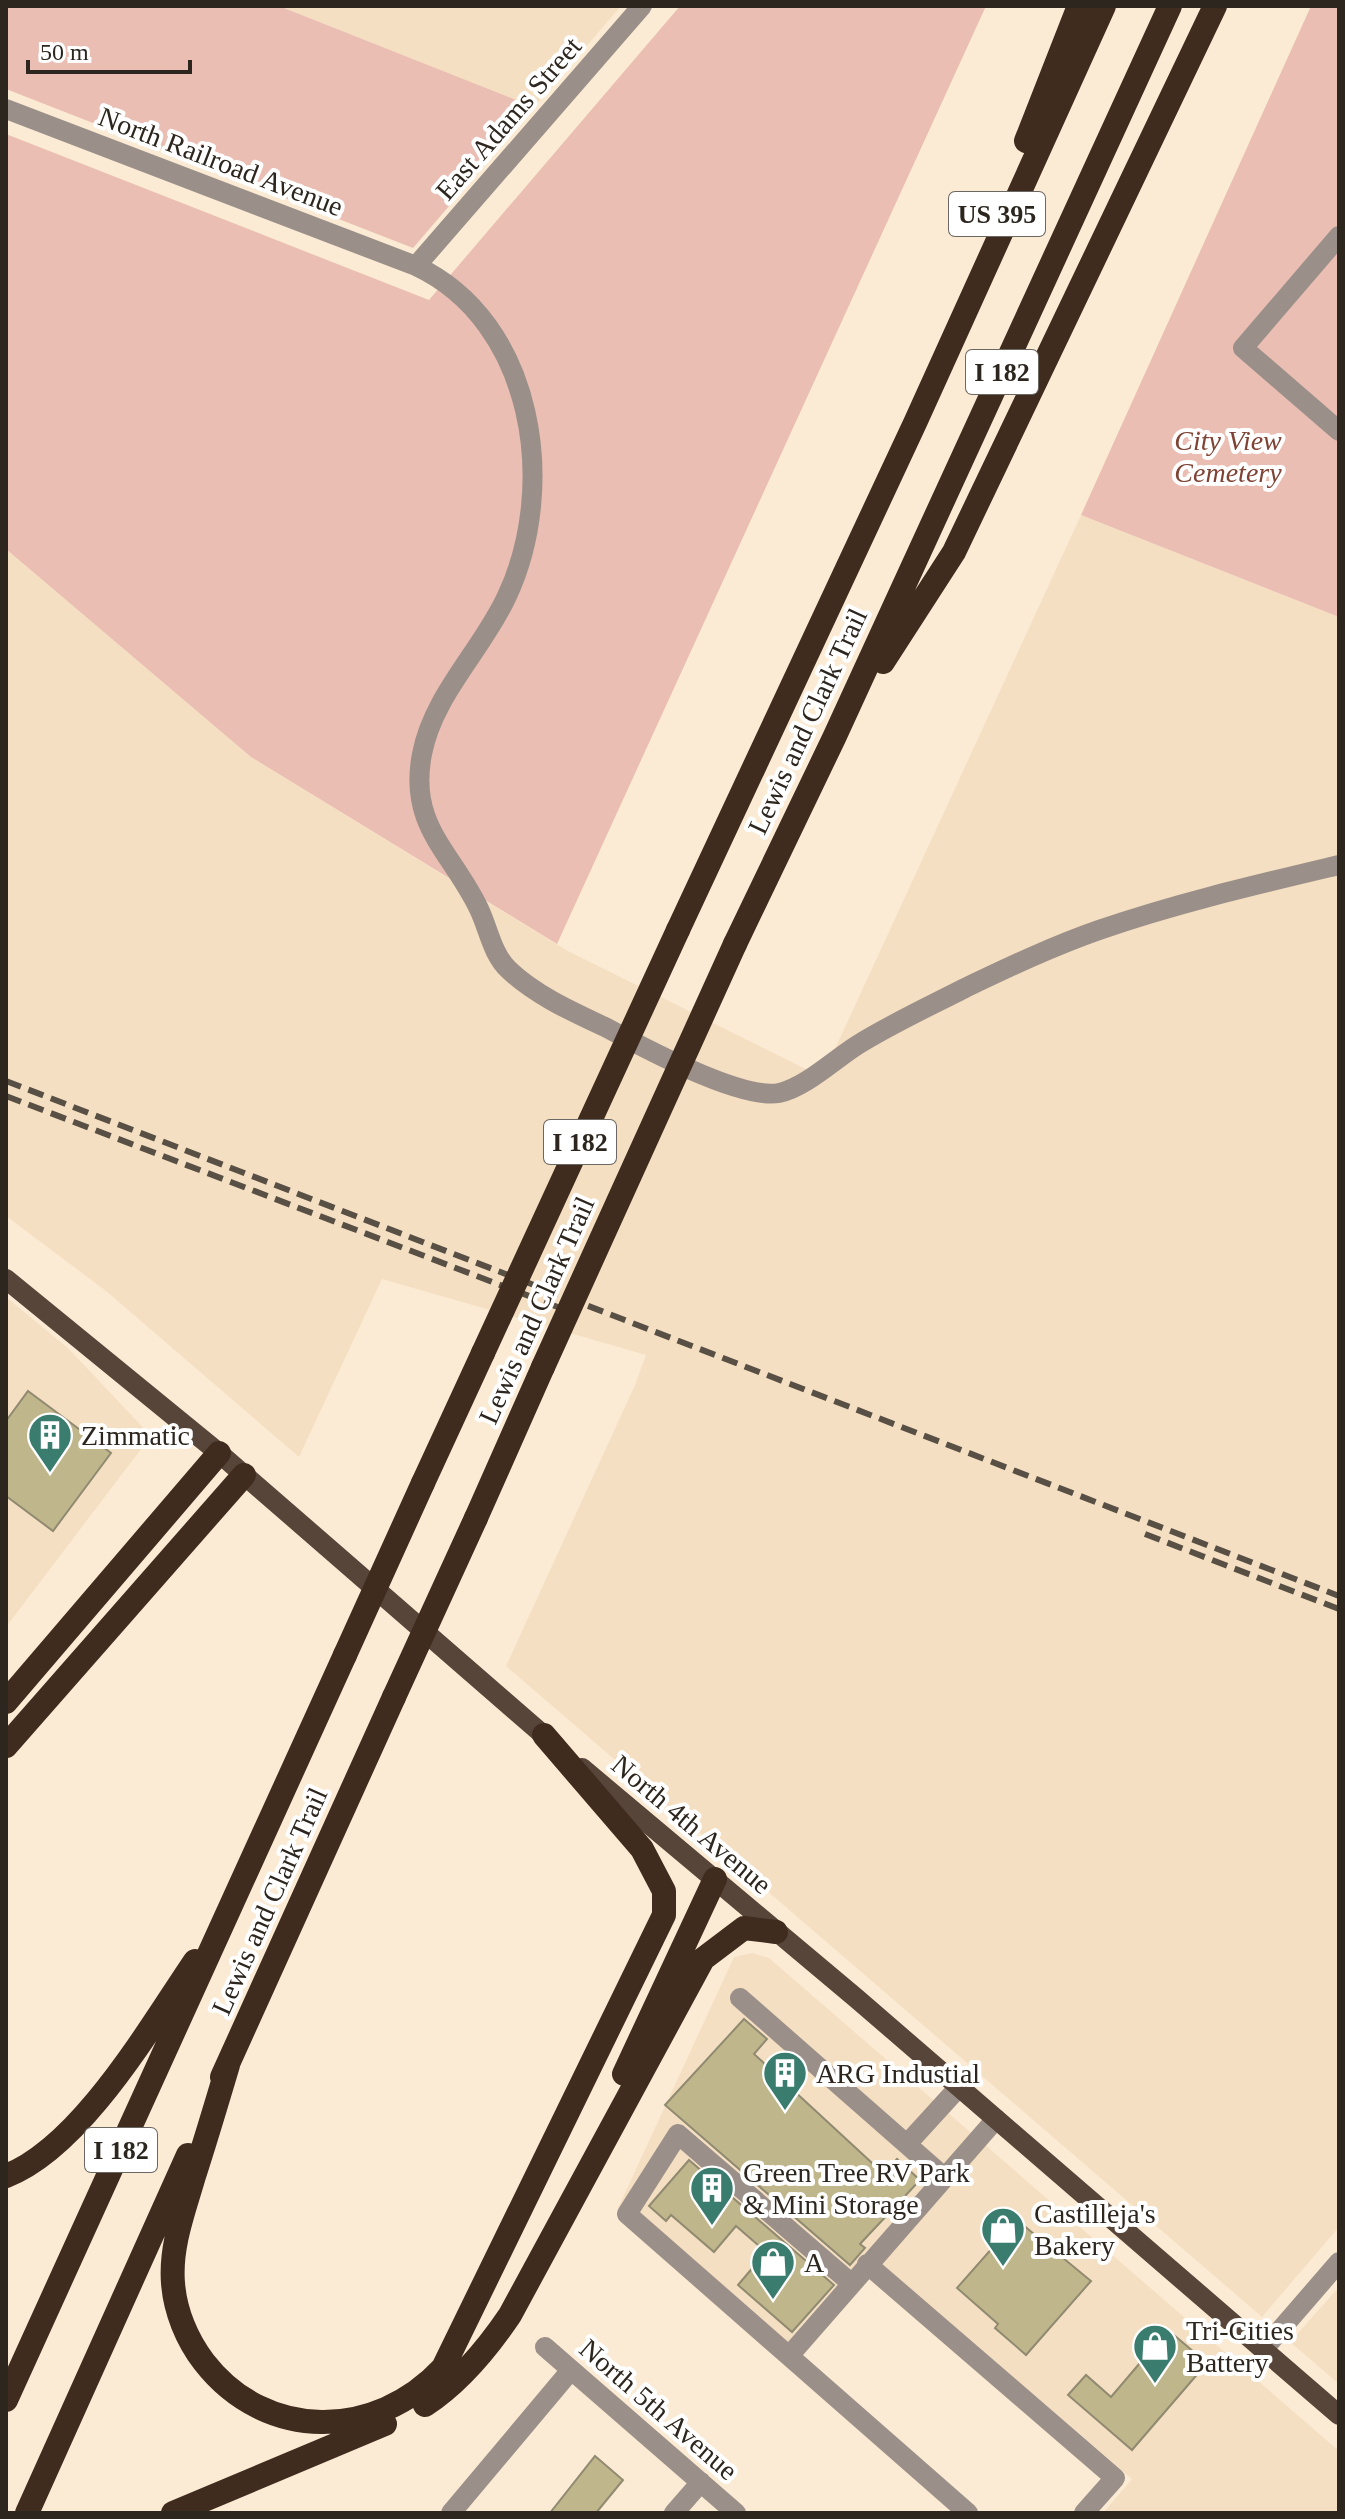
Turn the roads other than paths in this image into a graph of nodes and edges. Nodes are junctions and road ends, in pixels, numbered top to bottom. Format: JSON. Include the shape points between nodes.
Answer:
{"nodes":[{"id":1,"x":642,"y":6,"type":"edge"},
{"id":2,"x":1079,"y":6,"type":"edge"},
{"id":3,"x":1104,"y":6,"type":"edge"},
{"id":4,"x":1170,"y":6,"type":"edge"},
{"id":5,"x":1215,"y":6,"type":"edge"},
{"id":6,"x":6,"y":109,"type":"edge"},
{"id":7,"x":1339,"y":236,"type":"edge"},
{"id":8,"x":416,"y":266,"type":"junction"},
{"id":9,"x":915,"y":423,"type":"junction"},
{"id":10,"x":1339,"y":431,"type":"edge"},
{"id":11,"x":834,"y":738,"type":"junction"},
{"id":12,"x":1339,"y":865,"type":"edge"},
{"id":13,"x":6,"y":1279,"type":"edge"},
{"id":14,"x":219,"y":1453,"type":"junction"},
{"id":15,"x":244,"y":1475,"type":"junction"},
{"id":16,"x":6,"y":1702,"type":"edge"},
{"id":17,"x":544,"y":1735,"type":"junction"},
{"id":18,"x":6,"y":1746,"type":"edge"},
{"id":19,"x":715,"y":1879,"type":"junction"},
{"id":20,"x":236,"y":1899,"type":"junction"},
{"id":21,"x":664,"y":1915,"type":"junction"},
{"id":22,"x":776,"y":1932,"type":"junction"},
{"id":23,"x":740,"y":1998,"type":"dead end"},
{"id":24,"x":228,"y":2065,"type":"junction"},
{"id":25,"x":959,"y":2087,"type":"junction"},
{"id":26,"x":996,"y":2119,"type":"junction"},
{"id":27,"x":907,"y":2144,"type":"junction"},
{"id":28,"x":6,"y":2176,"type":"edge"},
{"id":29,"x":944,"y":2177,"type":"junction"},
{"id":30,"x":1339,"y":2262,"type":"edge"},
{"id":31,"x":867,"y":2264,"type":"junction"},
{"id":32,"x":851,"y":2283,"type":"junction"},
{"id":33,"x":510,"y":2315,"type":"junction"},
{"id":34,"x":545,"y":2347,"type":"dead end"},
{"id":35,"x":1263,"y":2350,"type":"junction"},
{"id":36,"x":789,"y":2356,"type":"junction"},
{"id":37,"x":571,"y":2370,"type":"junction"},
{"id":38,"x":6,"y":2400,"type":"edge"},
{"id":39,"x":1336,"y":2405,"type":"edge"},
{"id":40,"x":701,"y":2482,"type":"junction"},
{"id":41,"x":27,"y":2513,"type":"edge"},
{"id":42,"x":173,"y":2513,"type":"edge"},
{"id":43,"x":451,"y":2513,"type":"edge"},
{"id":44,"x":674,"y":2513,"type":"edge"},
{"id":45,"x":736,"y":2513,"type":"edge"},
{"id":46,"x":968,"y":2513,"type":"edge"},
{"id":47,"x":1084,"y":2513,"type":"edge"}],
"edges":[{"from":1,"to":8,"type":"street","name":"East Adams Street"},
{"from":2,"to":9,"type":"highway","number":"US 395"},
{"from":3,"to":9,"type":"highway","name":"Lewis and Clark Trail","number":"I 182"},
{"from":4,"to":11,"type":"highway","name":"Lewis and Clark Trail","number":"I 182"},
{"from":5,"to":11,"type":"highway","via":[[954,552]]},
{"from":6,"to":8,"type":"street","name":"North Railroad Avenue"},
{"from":7,"to":10,"type":"street","via":[[1243,348]]},
{"from":8,"to":12,"type":"street","name":"North Railroad Avenue","via":[[447,284],[485,323],[520,396],[533,455],[532,508],[523,558],[494,621],[435,717],[419,773],[427,825],[478,906],[500,960],[522,980],[658,1054],[738,1088],[774,1094],[792,1089],[912,1015],[1066,942],[1154,912]]},
{"from":9,"to":20,"type":"highway","name":"Lewis and Clark Trail","number":"I 182","bridge":true},
{"from":11,"to":24,"type":"highway","name":"Lewis and Clark Trail","number":"I 182","bridge":true,"via":[[735,944]]},
{"from":13,"to":14,"type":"main road","name":"North 4th Avenue"},
{"from":14,"to":15,"type":"main road","name":"North 4th Avenue"},
{"from":14,"to":16,"type":"highway"},
{"from":15,"to":17,"type":"main road","name":"North 4th Avenue"},
{"from":15,"to":18,"type":"highway"},
{"from":17,"to":19,"type":"main road","name":"North 4th Avenue"},
{"from":17,"to":21,"type":"highway","via":[[642,1849],[664,1891]]},
{"from":19,"to":21,"type":"highway"},
{"from":19,"to":22,"type":"main road","name":"North 4th Avenue"},
{"from":19,"to":33,"type":"highway"},
{"from":20,"to":28,"type":"highway","via":[[117,2074],[60,2142]]},
{"from":20,"to":38,"type":"highway","name":"Lewis and Clark Trail","number":"I 182"},
{"from":21,"to":24,"type":"highway","via":[[443,2368],[415,2394],[371,2416],[322,2423],[263,2409],[213,2374],[186,2333],[173,2285],[176,2236]]},
{"from":22,"to":25,"type":"main road","name":"North 4th Avenue"},
{"from":22,"to":33,"type":"highway","via":[[744,1928],[703,1959]]},
{"from":23,"to":27,"type":"street"},
{"from":24,"to":41,"type":"highway","name":"Lewis and Clark Trail","number":"I 182"},
{"from":25,"to":26,"type":"main road","name":"North 4th Avenue"},
{"from":25,"to":27,"type":"street"},
{"from":26,"to":29,"type":"street"},
{"from":26,"to":35,"type":"main road","name":"North 4th Avenue"},
{"from":27,"to":29,"type":"street"},
{"from":29,"to":31,"type":"street"},
{"from":30,"to":35,"type":"street"},
{"from":31,"to":32,"type":"street"},
{"from":31,"to":47,"type":"street","via":[[1115,2478]]},
{"from":32,"to":36,"type":"street"},
{"from":32,"to":36,"type":"street","via":[[678,2134],[627,2214]]},
{"from":33,"to":42,"type":"highway","via":[[488,2348],[413,2413]]},
{"from":34,"to":37,"type":"street","name":"North 5th Avenue"},
{"from":35,"to":39,"type":"main road","name":"North 4th Avenue"},
{"from":36,"to":46,"type":"street"},
{"from":37,"to":40,"type":"street","name":"North 5th Avenue"},
{"from":37,"to":43,"type":"street"},
{"from":40,"to":44,"type":"street"},
{"from":40,"to":45,"type":"street","name":"North 5th Avenue"}]}
